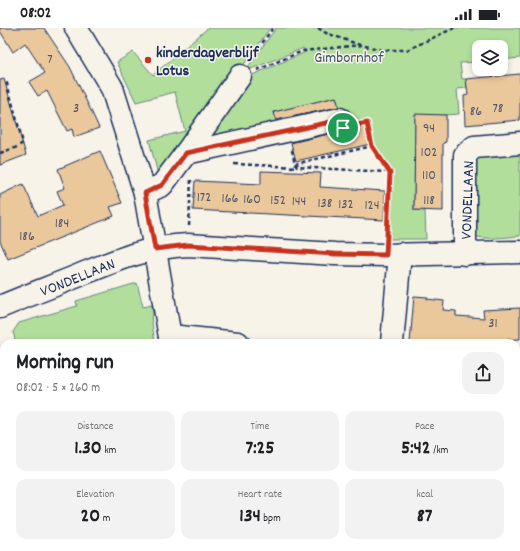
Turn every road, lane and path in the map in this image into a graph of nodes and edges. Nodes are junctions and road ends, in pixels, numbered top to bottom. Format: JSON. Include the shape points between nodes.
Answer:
{"nodes":[{"id":1,"x":76,"y":28,"type":"edge"},
{"id":2,"x":273,"y":28,"type":"edge"},
{"id":3,"x":318,"y":28,"type":"edge"},
{"id":4,"x":454,"y":28,"type":"edge"},
{"id":5,"x":361,"y":45,"type":"junction"},
{"id":6,"x":240,"y":76,"type":"junction"},
{"id":7,"x":6,"y":80,"type":"dead end"},
{"id":8,"x":340,"y":120,"type":"joint"},
{"id":9,"x":287,"y":131,"type":"junction"},
{"id":10,"x":520,"y":143,"type":"edge"},
{"id":11,"x":372,"y":146,"type":"junction"},
{"id":12,"x":0,"y":153,"type":"edge"},
{"id":13,"x":186,"y":153,"type":"junction"},
{"id":14,"x":230,"y":164,"type":"dead end"},
{"id":15,"x":295,"y":164,"type":"junction"},
{"id":16,"x":297,"y":167,"type":"junction"},
{"id":17,"x":389,"y":172,"type":"junction"},
{"id":18,"x":191,"y":177,"type":"dead end"},
{"id":19,"x":145,"y":193,"type":"junction"},
{"id":20,"x":188,"y":245,"type":"junction"},
{"id":21,"x":155,"y":249,"type":"junction"},
{"id":22,"x":520,"y":252,"type":"edge"},
{"id":23,"x":393,"y":254,"type":"junction"},
{"id":24,"x":465,"y":254,"type":"junction"},
{"id":25,"x":0,"y":307,"type":"edge"},
{"id":26,"x":171,"y":339,"type":"edge"},
{"id":27,"x":392,"y":339,"type":"edge"}],
"edges":[{"from":1,"to":19,"type":"street","via":[[112,88]]},
{"from":2,"to":6,"type":"path"},
{"from":3,"to":5,"type":"path"},
{"from":4,"to":5,"type":"path","via":[[407,50],[383,50]]},
{"from":5,"to":6,"type":"path","via":[[303,51]]},
{"from":6,"to":13,"type":"street"},
{"from":7,"to":12,"type":"path","via":[[24,143]]},
{"from":8,"to":9,"type":"street"},
{"from":8,"to":11,"type":"path","via":[[343,128],[367,123]]},
{"from":9,"to":13,"type":"street"},
{"from":9,"to":15,"type":"path"},
{"from":10,"to":24,"type":"street","name":"VONDELLAAN","via":[[474,147],[465,155]]},
{"from":11,"to":15,"type":"path"},
{"from":11,"to":17,"type":"path"},
{"from":13,"to":19,"type":"street","via":[[162,185]]},
{"from":14,"to":16,"type":"path"},
{"from":15,"to":16,"type":"path"},
{"from":16,"to":17,"type":"path"},
{"from":17,"to":23,"type":"path"},
{"from":18,"to":20,"type":"path"},
{"from":19,"to":21,"type":"street"},
{"from":20,"to":21,"type":"street","name":"VONDELLAAN"},
{"from":20,"to":23,"type":"street","name":"VONDELLAAN","via":[[335,254]]},
{"from":21,"to":25,"type":"street","name":"VONDELLAAN","via":[[128,256]]},
{"from":21,"to":26,"type":"street"},
{"from":22,"to":24,"type":"street","name":"VONDELLAAN"},
{"from":23,"to":24,"type":"street","name":"VONDELLAAN"},
{"from":23,"to":27,"type":"street"}]}
